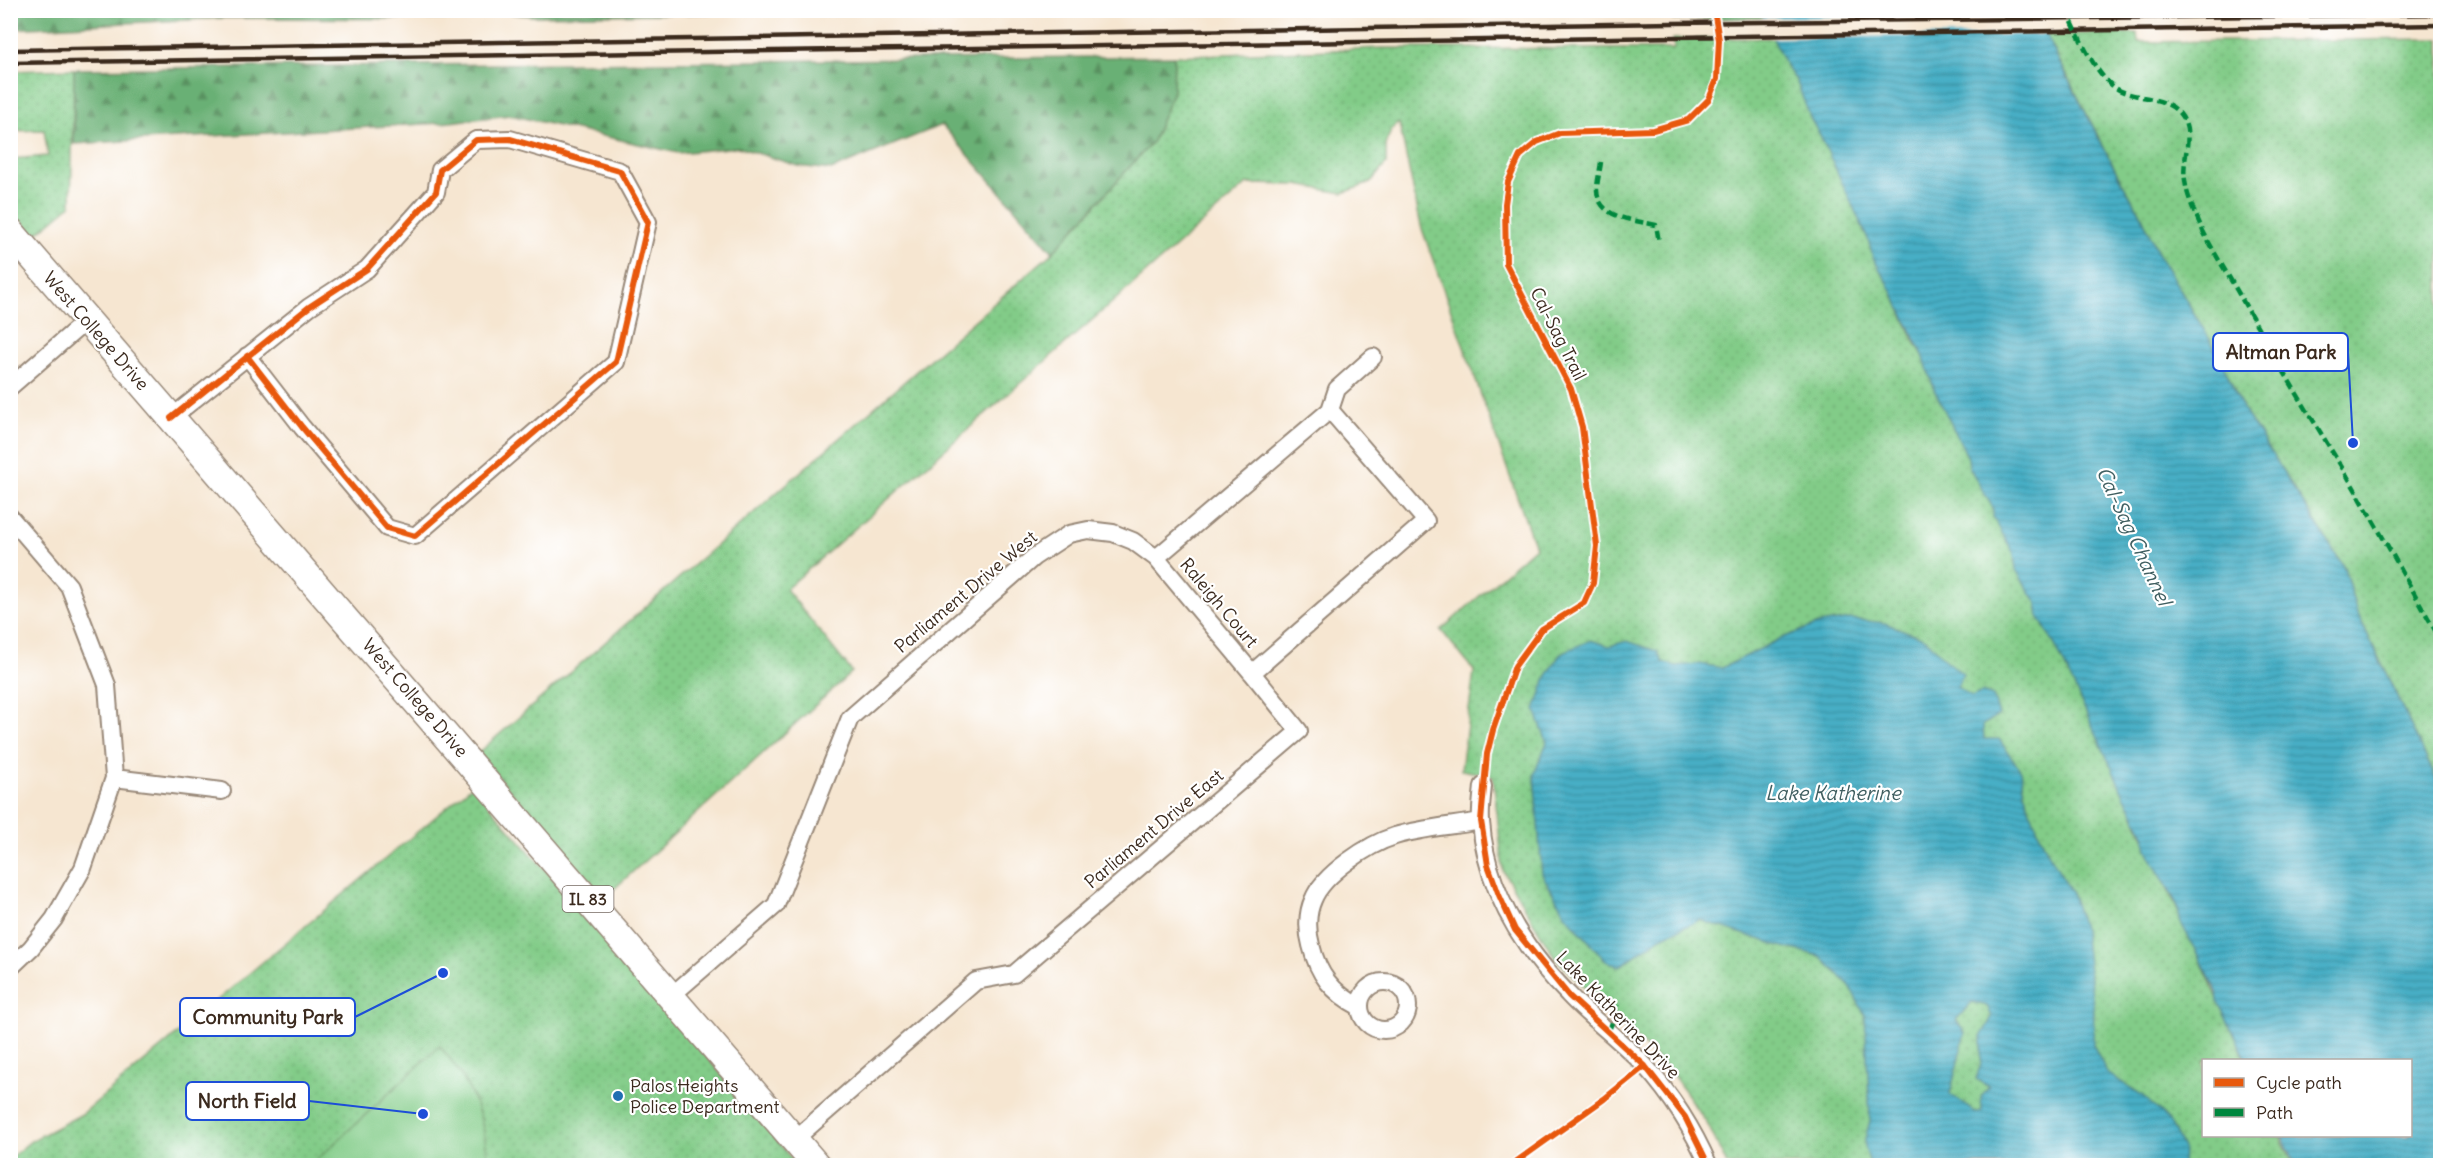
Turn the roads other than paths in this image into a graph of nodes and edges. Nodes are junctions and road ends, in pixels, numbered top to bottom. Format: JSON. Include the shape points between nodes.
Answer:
{"nodes":[{"id":1,"x":10,"y":231,"type":"edge"},
{"id":2,"x":87,"y":320,"type":"junction"},
{"id":3,"x":247,"y":356,"type":"junction"},
{"id":4,"x":1372,"y":357,"type":"dead end"},
{"id":5,"x":10,"y":387,"type":"edge"},
{"id":6,"x":1330,"y":410,"type":"junction"},
{"id":7,"x":171,"y":418,"type":"junction"},
{"id":8,"x":10,"y":517,"type":"edge"},
{"id":9,"x":1156,"y":558,"type":"junction"},
{"id":10,"x":1252,"y":673,"type":"junction"},
{"id":11,"x":114,"y":778,"type":"junction"},
{"id":12,"x":1483,"y":786,"type":"dead end"},
{"id":13,"x":222,"y":791,"type":"dead end"},
{"id":14,"x":1481,"y":821,"type":"junction"},
{"id":15,"x":10,"y":968,"type":"edge"},
{"id":16,"x":671,"y":996,"type":"junction"},
{"id":17,"x":1360,"y":1006,"type":"dead end"},
{"id":18,"x":795,"y":1140,"type":"junction"},
{"id":19,"x":818,"y":1166,"type":"edge"},
{"id":20,"x":1709,"y":1166,"type":"edge"}],
"edges":[{"from":1,"to":2,"type":"main road","name":"West College Drive","number":"IL 83"},
{"from":2,"to":5,"type":"street"},
{"from":2,"to":7,"type":"main road","name":"West College Drive","number":"IL 83"},
{"from":3,"to":3,"type":"street","via":[[309,307],[367,269],[436,192],[440,170],[476,141],[510,139],[620,171],[648,222],[616,362],[415,536],[387,528]]},
{"from":3,"to":7,"type":"street"},
{"from":4,"to":6,"type":"street","via":[[1337,389]]},
{"from":6,"to":9,"type":"street"},
{"from":6,"to":10,"type":"street","via":[[1426,521]]},
{"from":7,"to":16,"type":"main road","name":"West College Drive","number":"IL 83"},
{"from":8,"to":11,"type":"street","via":[[69,586],[107,685]]},
{"from":9,"to":10,"type":"street","name":"Raleigh Court"},
{"from":9,"to":16,"type":"street","name":"Parliament Drive West","via":[[1133,541],[1113,533],[1088,530],[1069,534],[1034,557],[850,718],[776,905]]},
{"from":10,"to":18,"type":"street","name":"Parliament Drive East","via":[[1299,731],[1014,974],[976,981]]},
{"from":11,"to":13,"type":"street"},
{"from":11,"to":15,"type":"street","via":[[83,868],[54,919]]},
{"from":12,"to":14,"type":"street","name":"Lake Katherine Drive"},
{"from":14,"to":17,"type":"street","via":[[1379,842],[1340,868],[1313,898],[1309,937],[1315,962],[1322,977],[1338,993]]},
{"from":14,"to":20,"type":"street","name":"Lake Katherine Drive","via":[[1488,865],[1515,930],[1569,996],[1645,1066],[1685,1117]]},
{"from":16,"to":18,"type":"main road","name":"West College Drive","number":"IL 83"},
{"from":18,"to":19,"type":"main road","name":"West College Drive","number":"IL 83"}]}
